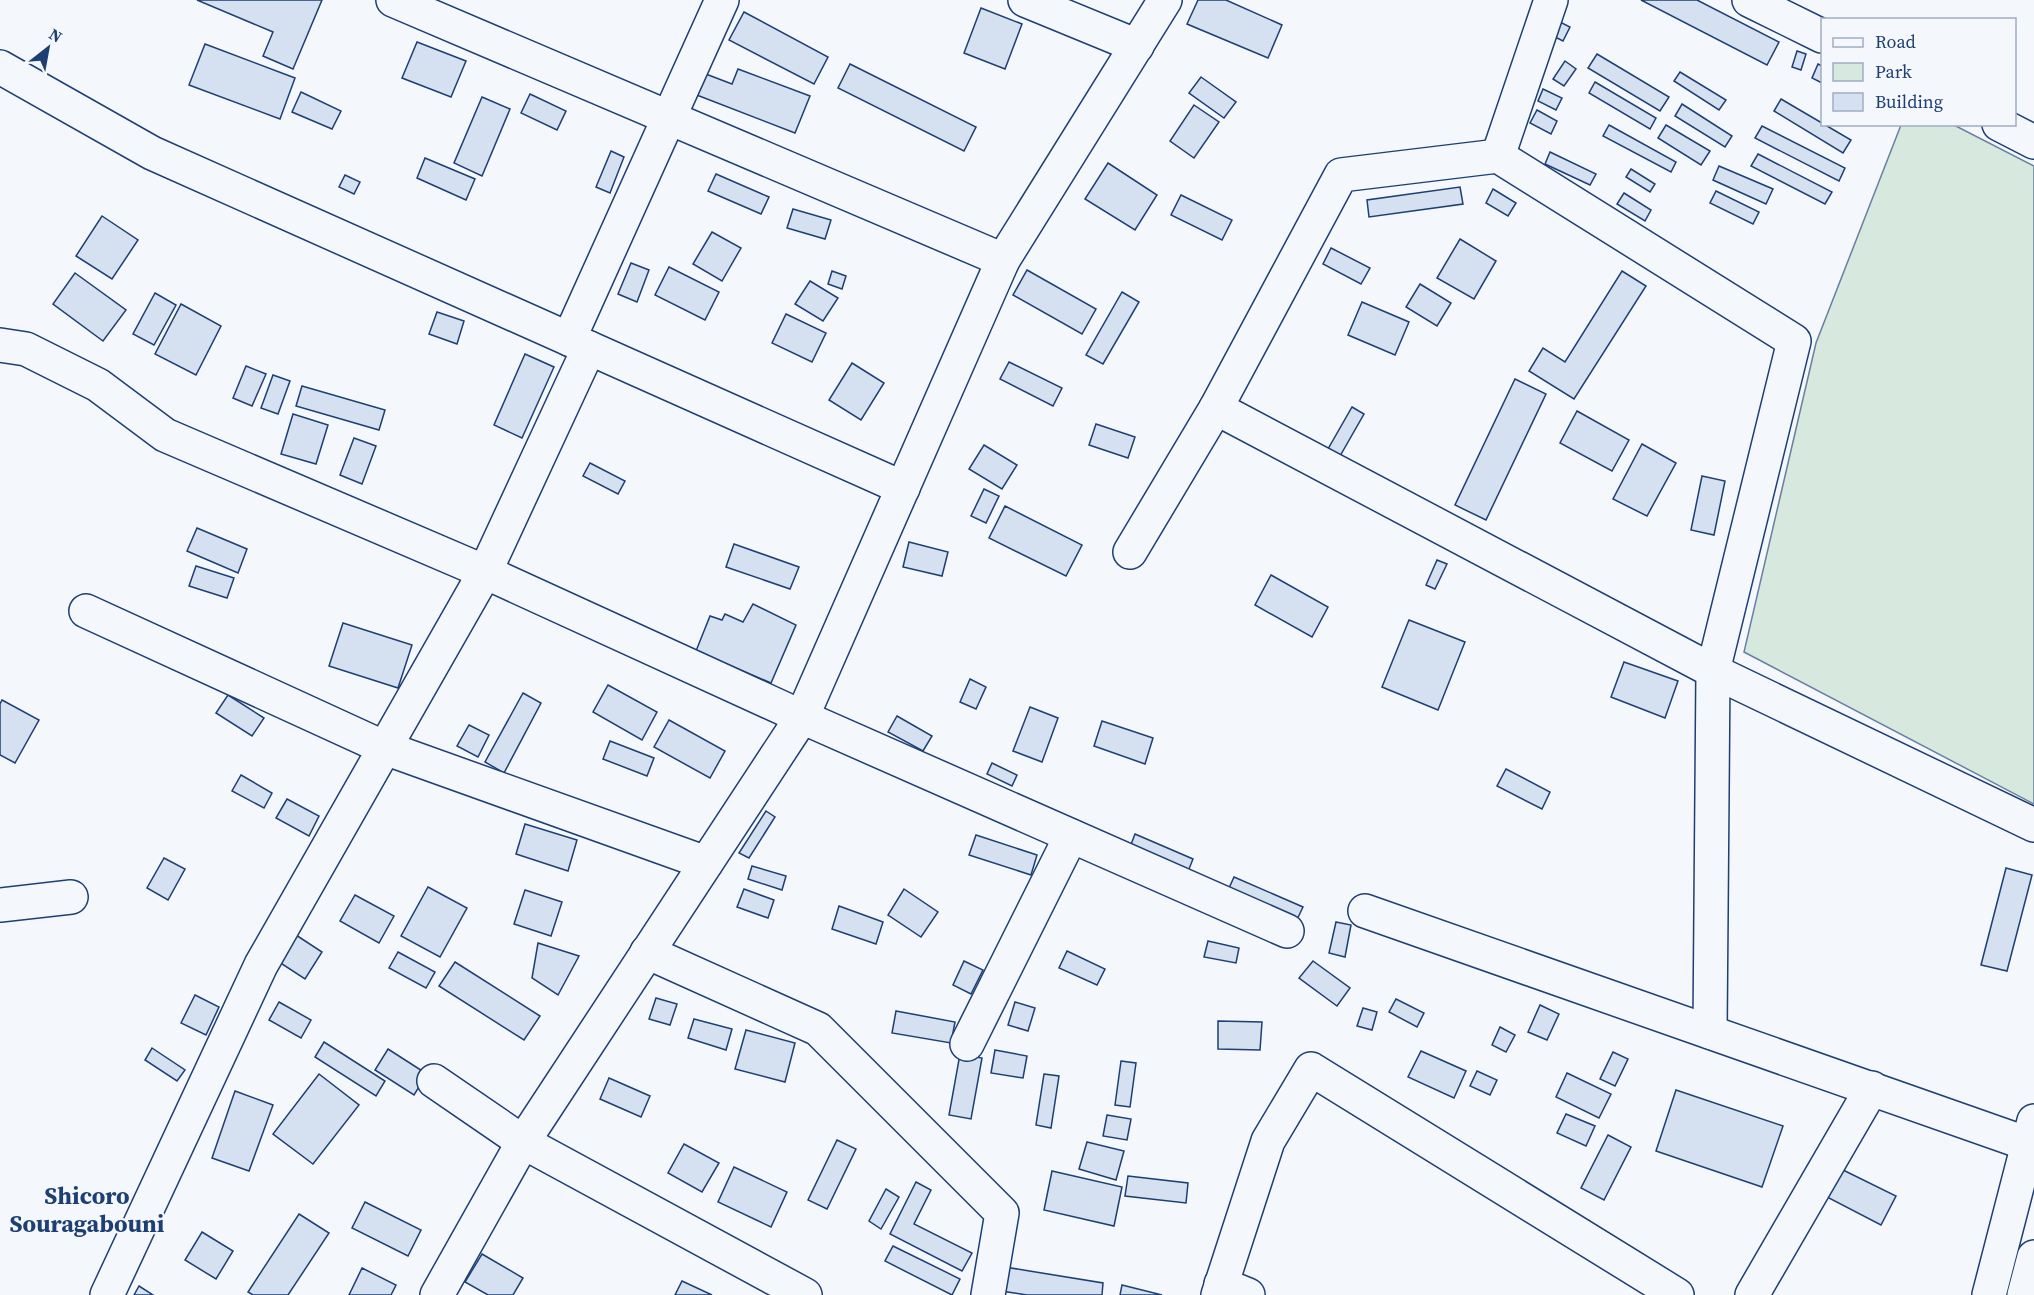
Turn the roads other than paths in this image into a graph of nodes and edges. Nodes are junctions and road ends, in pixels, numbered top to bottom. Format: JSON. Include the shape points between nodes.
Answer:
{"nodes":[{"id":1,"x":393,"y":0,"type":"edge"},
{"id":2,"x":722,"y":0,"type":"edge"},
{"id":3,"x":1025,"y":0,"type":"edge"},
{"id":4,"x":1165,"y":0,"type":"edge"},
{"id":5,"x":1749,"y":0,"type":"edge"},
{"id":6,"x":1542,"y":4,"type":"edge"},
{"id":7,"x":1821,"y":36,"type":"edge"},
{"id":8,"x":1137,"y":46,"type":"junction"},
{"id":9,"x":0,"y":68,"type":"edge"},
{"id":10,"x":669,"y":118,"type":"junction"},
{"id":11,"x":2003,"y":126,"type":"edge"},
{"id":12,"x":2034,"y":142,"type":"edge"},
{"id":13,"x":1498,"y":156,"type":"junction"},
{"id":14,"x":1003,"y":260,"type":"junction"},
{"id":15,"x":579,"y":343,"type":"junction"},
{"id":16,"x":0,"y":345,"type":"edge"},
{"id":17,"x":1216,"y":408,"type":"junction"},
{"id":18,"x":903,"y":488,"type":"junction"},
{"id":19,"x":1130,"y":552,"type":"dead end"},
{"id":20,"x":485,"y":572,"type":"junction"},
{"id":21,"x":86,"y":611,"type":"dead end"},
{"id":22,"x":1713,"y":671,"type":"junction"},
{"id":23,"x":802,"y":717,"type":"junction"},
{"id":24,"x":385,"y":748,"type":"junction"},
{"id":25,"x":2034,"y":825,"type":"edge"},
{"id":26,"x":1071,"y":836,"type":"junction"},
{"id":27,"x":706,"y":863,"type":"junction"},
{"id":28,"x":71,"y":897,"type":"dead end"},
{"id":29,"x":0,"y":905,"type":"edge"},
{"id":30,"x":1365,"y":911,"type":"dead end"},
{"id":31,"x":1287,"y":931,"type":"dead end"},
{"id":32,"x":647,"y":952,"type":"junction"},
{"id":33,"x":1710,"y":1032,"type":"junction"},
{"id":34,"x":967,"y":1044,"type":"dead end"},
{"id":35,"x":434,"y":1081,"type":"dead end"},
{"id":36,"x":1872,"y":1088,"type":"junction"},
{"id":37,"x":2031,"y":1132,"type":"edge"},
{"id":38,"x":523,"y":1142,"type":"junction"},
{"id":39,"x":2034,"y":1257,"type":"edge"},
{"id":40,"x":1229,"y":1291,"type":"edge"},
{"id":41,"x":107,"y":1295,"type":"edge"},
{"id":42,"x":437,"y":1295,"type":"edge"},
{"id":43,"x":806,"y":1295,"type":"edge"},
{"id":44,"x":988,"y":1295,"type":"edge"},
{"id":45,"x":1677,"y":1295,"type":"edge"},
{"id":46,"x":1752,"y":1295,"type":"edge"},
{"id":47,"x":1989,"y":1295,"type":"edge"},
{"id":48,"x":2024,"y":1295,"type":"edge"}],
"edges":[{"from":1,"to":10,"type":"street"},
{"from":2,"to":10,"type":"street"},
{"from":3,"to":8,"type":"street"},
{"from":4,"to":8,"type":"street"},
{"from":5,"to":7,"type":"street"},
{"from":6,"to":13,"type":"street"},
{"from":8,"to":14,"type":"street"},
{"from":9,"to":15,"type":"street","via":[[152,153]]},
{"from":10,"to":14,"type":"street"},
{"from":10,"to":15,"type":"street"},
{"from":11,"to":12,"type":"street"},
{"from":13,"to":17,"type":"street","via":[[1341,176]]},
{"from":13,"to":22,"type":"street","via":[[1794,341]]},
{"from":14,"to":18,"type":"street"},
{"from":15,"to":18,"type":"street"},
{"from":15,"to":20,"type":"street"},
{"from":16,"to":20,"type":"street","via":[[26,350],[98,385],[165,435]]},
{"from":17,"to":19,"type":"street"},
{"from":17,"to":22,"type":"street"},
{"from":18,"to":23,"type":"street"},
{"from":20,"to":23,"type":"street"},
{"from":20,"to":24,"type":"street"},
{"from":21,"to":24,"type":"street"},
{"from":22,"to":25,"type":"street"},
{"from":22,"to":33,"type":"street"},
{"from":23,"to":26,"type":"street"},
{"from":23,"to":27,"type":"street"},
{"from":24,"to":27,"type":"street"},
{"from":24,"to":41,"type":"street","via":[[261,965]]},
{"from":26,"to":31,"type":"street"},
{"from":26,"to":34,"type":"street"},
{"from":27,"to":32,"type":"street"},
{"from":28,"to":29,"type":"street"},
{"from":30,"to":33,"type":"street"},
{"from":32,"to":38,"type":"street"},
{"from":32,"to":44,"type":"street","via":[[818,1029],[1002,1213]]},
{"from":33,"to":36,"type":"street"},
{"from":35,"to":38,"type":"street"},
{"from":36,"to":37,"type":"street"},
{"from":36,"to":46,"type":"street"},
{"from":37,"to":47,"type":"street"},
{"from":38,"to":42,"type":"street"},
{"from":38,"to":43,"type":"street"},
{"from":39,"to":48,"type":"street"},
{"from":40,"to":45,"type":"street","via":[[1268,1141],[1311,1069]]}]}
